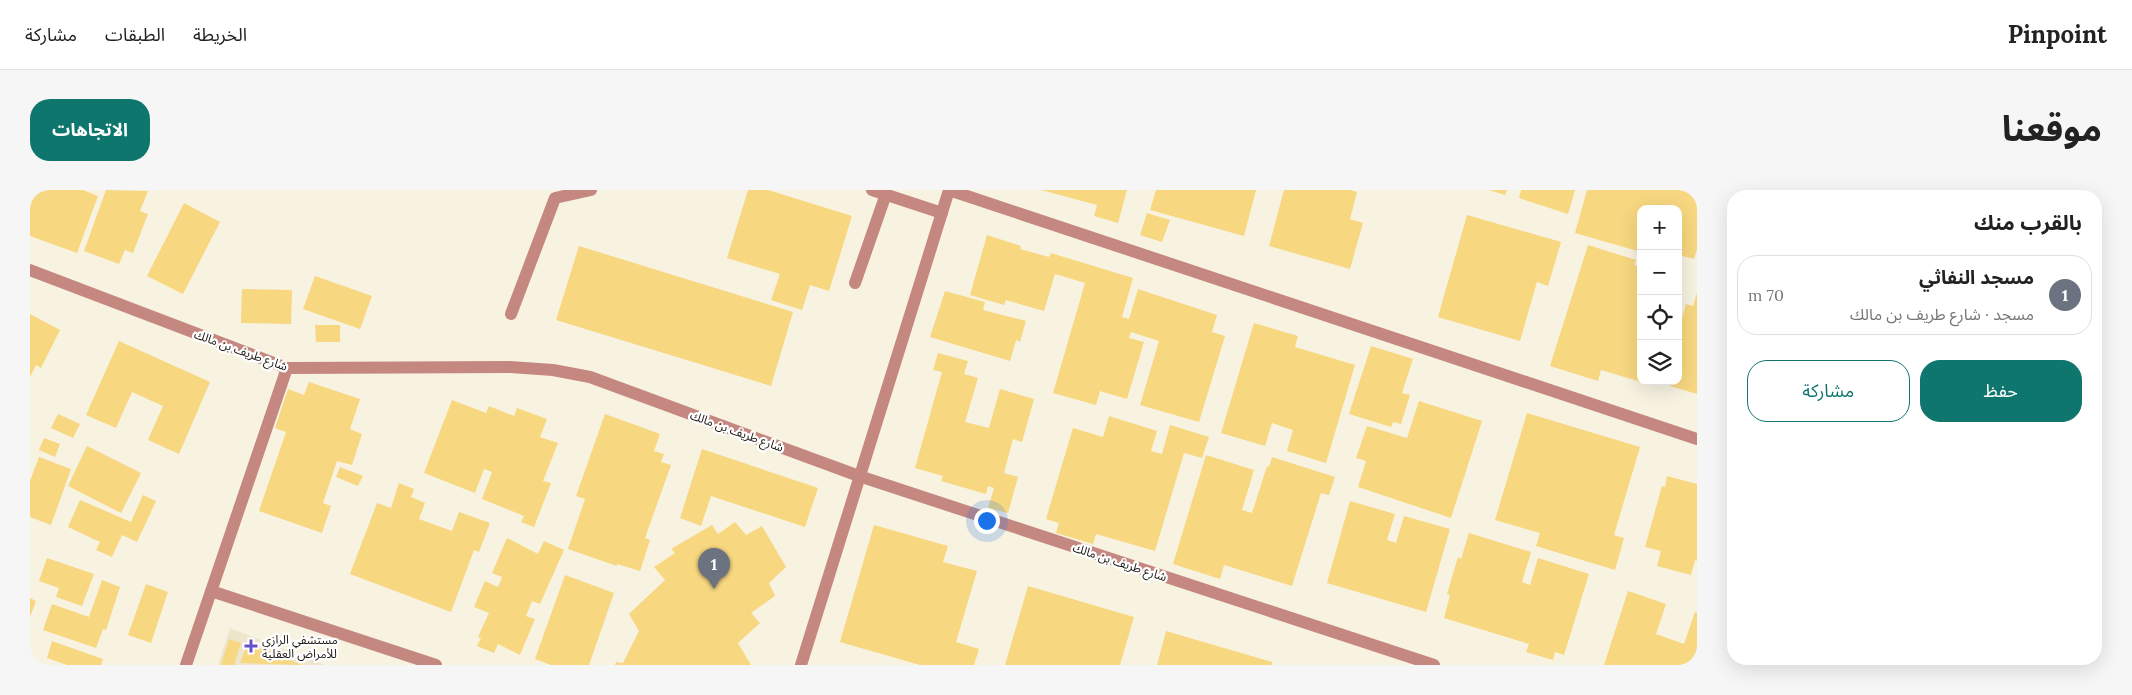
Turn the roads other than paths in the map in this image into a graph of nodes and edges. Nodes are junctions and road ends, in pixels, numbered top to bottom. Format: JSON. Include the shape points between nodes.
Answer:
{"nodes":[{"id":1,"x":592,"y":190,"type":"edge"},
{"id":2,"x":872,"y":190,"type":"edge"},
{"id":3,"x":949,"y":190,"type":"edge"},
{"id":4,"x":886,"y":194,"type":"junction"},
{"id":5,"x":942,"y":213,"type":"junction"},
{"id":6,"x":30,"y":270,"type":"edge"},
{"id":7,"x":855,"y":283,"type":"dead end"},
{"id":8,"x":511,"y":314,"type":"dead end"},
{"id":9,"x":287,"y":368,"type":"junction"},
{"id":10,"x":1697,"y":439,"type":"edge"},
{"id":11,"x":859,"y":476,"type":"junction"},
{"id":12,"x":210,"y":591,"type":"junction"},
{"id":13,"x":186,"y":665,"type":"edge"},
{"id":14,"x":436,"y":665,"type":"edge"},
{"id":15,"x":801,"y":665,"type":"edge"},
{"id":16,"x":1434,"y":665,"type":"edge"}],
"edges":[{"from":1,"to":8,"type":"street","via":[[555,198]]},
{"from":2,"to":4,"type":"street"},
{"from":3,"to":5,"type":"street"},
{"from":3,"to":10,"type":"street"},
{"from":4,"to":5,"type":"street"},
{"from":4,"to":7,"type":"street"},
{"from":5,"to":11,"type":"street"},
{"from":6,"to":9,"type":"street","name":"شارع طريف بن مالك"},
{"from":9,"to":11,"type":"street","name":"شارع طريف بن مالك","via":[[510,367],[553,370],[590,377]]},
{"from":9,"to":12,"type":"street"},
{"from":11,"to":15,"type":"street"},
{"from":11,"to":16,"type":"street","name":"شارع طريف بن مالك"},
{"from":12,"to":13,"type":"street"},
{"from":12,"to":14,"type":"street"}]}
